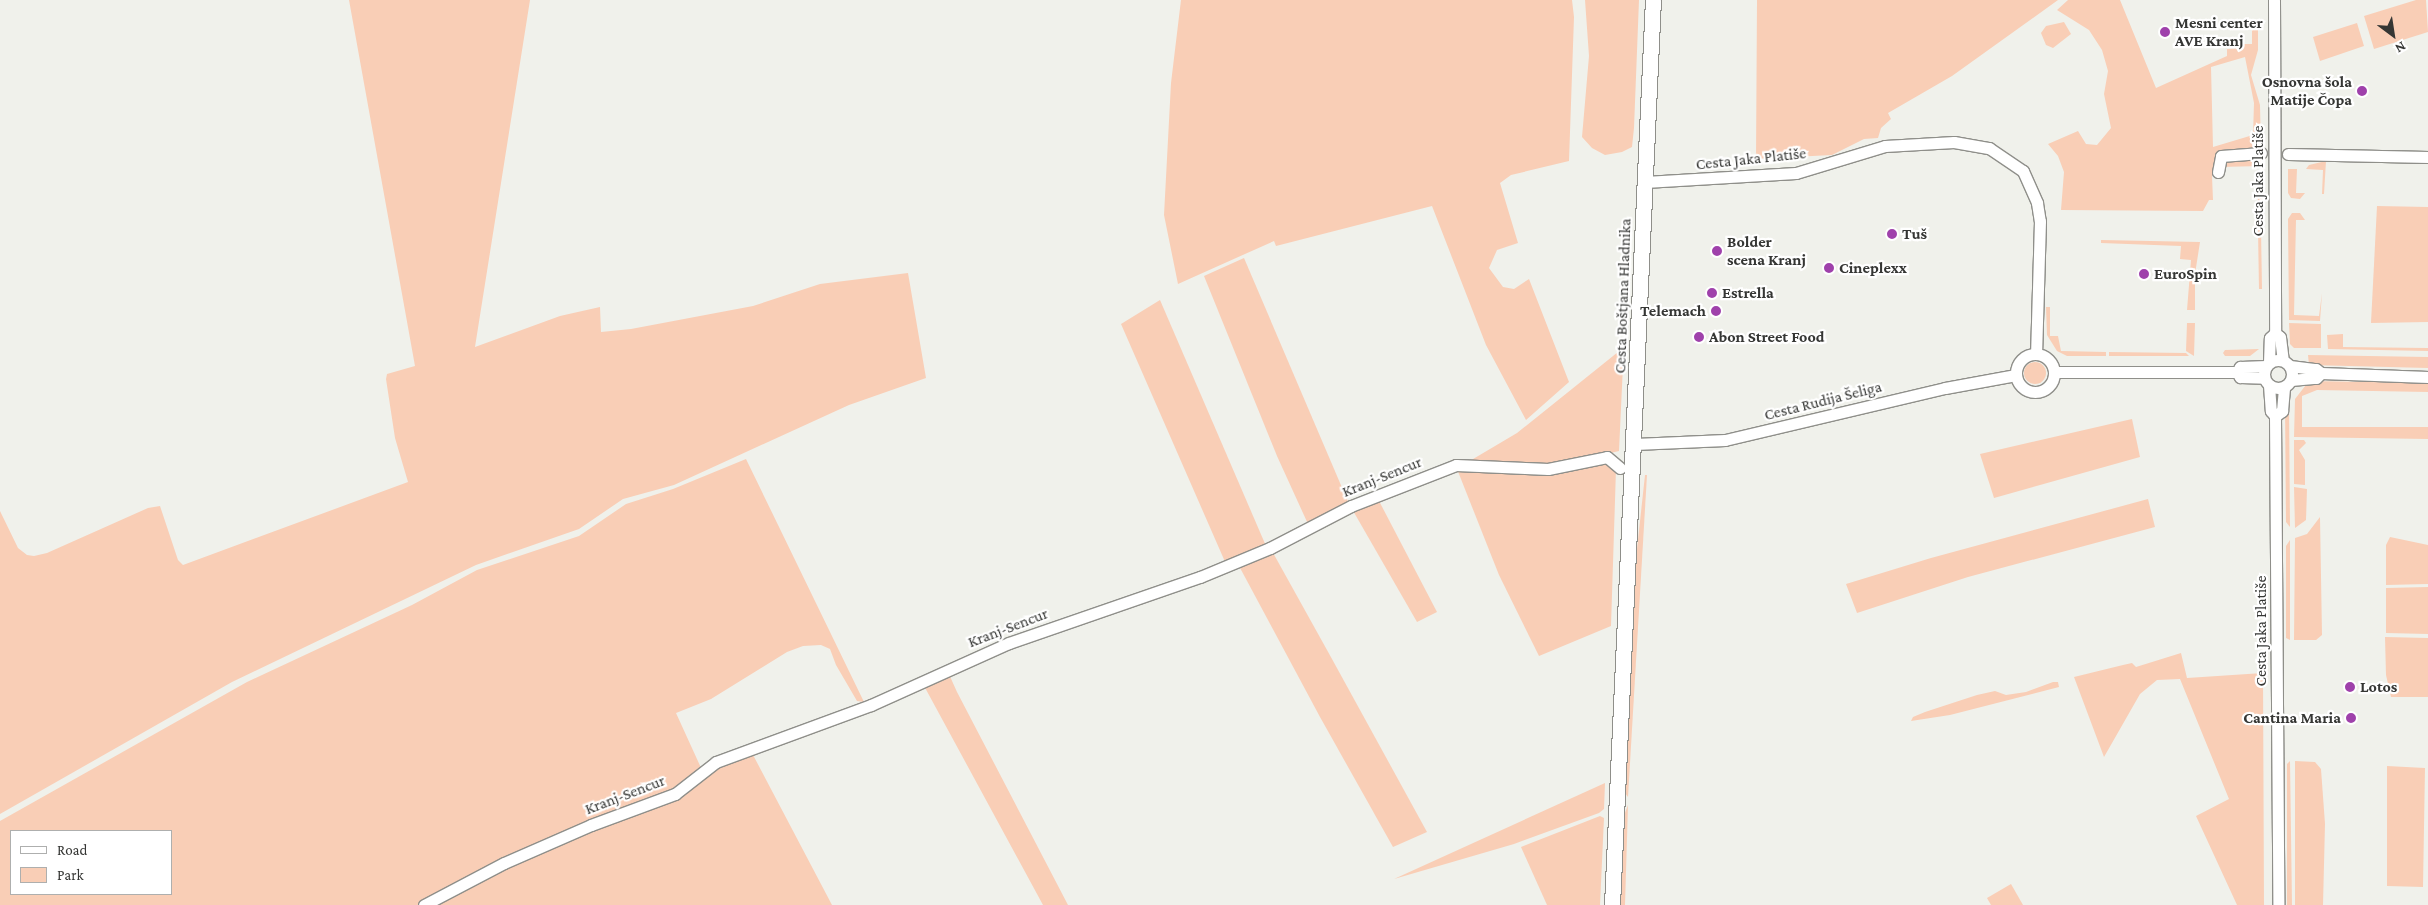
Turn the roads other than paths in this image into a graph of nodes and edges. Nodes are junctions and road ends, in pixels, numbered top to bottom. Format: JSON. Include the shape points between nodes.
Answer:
{"nodes":[{"id":1,"x":1653,"y":0,"type":"edge"},
{"id":2,"x":2274,"y":0,"type":"edge"},
{"id":3,"x":2261,"y":153,"type":"dead end"},
{"id":4,"x":2288,"y":154,"type":"dead end"},
{"id":5,"x":2428,"y":157,"type":"edge"},
{"id":6,"x":2218,"y":172,"type":"dead end"},
{"id":7,"x":1645,"y":182,"type":"junction"},
{"id":8,"x":2275,"y":333,"type":"junction"},
{"id":9,"x":2036,"y":354,"type":"junction"},
{"id":10,"x":2287,"y":363,"type":"junction"},
{"id":11,"x":2268,"y":364,"type":"junction"},
{"id":12,"x":2054,"y":372,"type":"junction"},
{"id":13,"x":2237,"y":372,"type":"junction"},
{"id":14,"x":2321,"y":373,"type":"junction"},
{"id":15,"x":2016,"y":375,"type":"junction"},
{"id":16,"x":2428,"y":377,"type":"edge"},
{"id":17,"x":2267,"y":382,"type":"junction"},
{"id":18,"x":2288,"y":383,"type":"junction"},
{"id":19,"x":2275,"y":416,"type":"junction"},
{"id":20,"x":1635,"y":444,"type":"junction"},
{"id":21,"x":1620,"y":468,"type":"dead end"},
{"id":22,"x":424,"y":905,"type":"edge"},
{"id":23,"x":1612,"y":905,"type":"edge"},
{"id":24,"x":2278,"y":905,"type":"edge"}],
"edges":[{"from":1,"to":7,"type":"main road","name":"Cesta Boštjana Hladnika"},
{"from":2,"to":8,"type":"street","name":"Cesta Jaka Platiše"},
{"from":3,"to":6,"type":"street","via":[[2222,156]]},
{"from":4,"to":5,"type":"street"},
{"from":7,"to":9,"type":"street","name":"Cesta Jaka Platiše","via":[[1796,173],[1884,146],[1954,142],[1989,148],[2023,171],[2037,203],[2040,221]]},
{"from":7,"to":20,"type":"main road","name":"Cesta Boštjana Hladnika"},
{"from":8,"to":10,"type":"street","name":"Cesta Jaka Platiše","via":[[2280,337]]},
{"from":8,"to":11,"type":"street","name":"Cesta Jaka Platiše","via":[[2270,338]]},
{"from":9,"to":12,"type":"street","via":[[2049,360]]},
{"from":9,"to":15,"type":"street","via":[[2021,360]]},
{"from":10,"to":11,"type":"street"},
{"from":10,"to":14,"type":"street"},
{"from":10,"to":18,"type":"street","name":"Cesta Jaka Platiše"},
{"from":11,"to":13,"type":"street","via":[[2240,367]]},
{"from":11,"to":17,"type":"street","name":"Cesta Jaka Platiše"},
{"from":12,"to":13,"type":"street"},
{"from":12,"to":15,"type":"street","via":[[2050,384],[2038,391],[2023,388]]},
{"from":13,"to":17,"type":"street","via":[[2240,377]]},
{"from":14,"to":16,"type":"street"},
{"from":14,"to":18,"type":"street","via":[[2316,378]]},
{"from":15,"to":20,"type":"street","name":"Cesta Rudija Šeliga","via":[[1945,388],[1725,440]]},
{"from":17,"to":18,"type":"street"},
{"from":17,"to":19,"type":"street","name":"Cesta Jaka Platiše","via":[[2271,411]]},
{"from":18,"to":19,"type":"street","name":"Cesta Jaka Platiše","via":[[2282,411]]},
{"from":19,"to":24,"type":"street","name":"Cesta Jaka Platiše"},
{"from":20,"to":23,"type":"main road","name":"Cesta Boštjana Hladnika"},
{"from":21,"to":22,"type":"street","name":"Kranj-Sencur","via":[[1608,457],[1548,469],[1456,465],[1351,506],[1270,548],[1200,577],[1009,643],[871,705],[716,762],[675,794],[627,810],[504,863]]}]}
